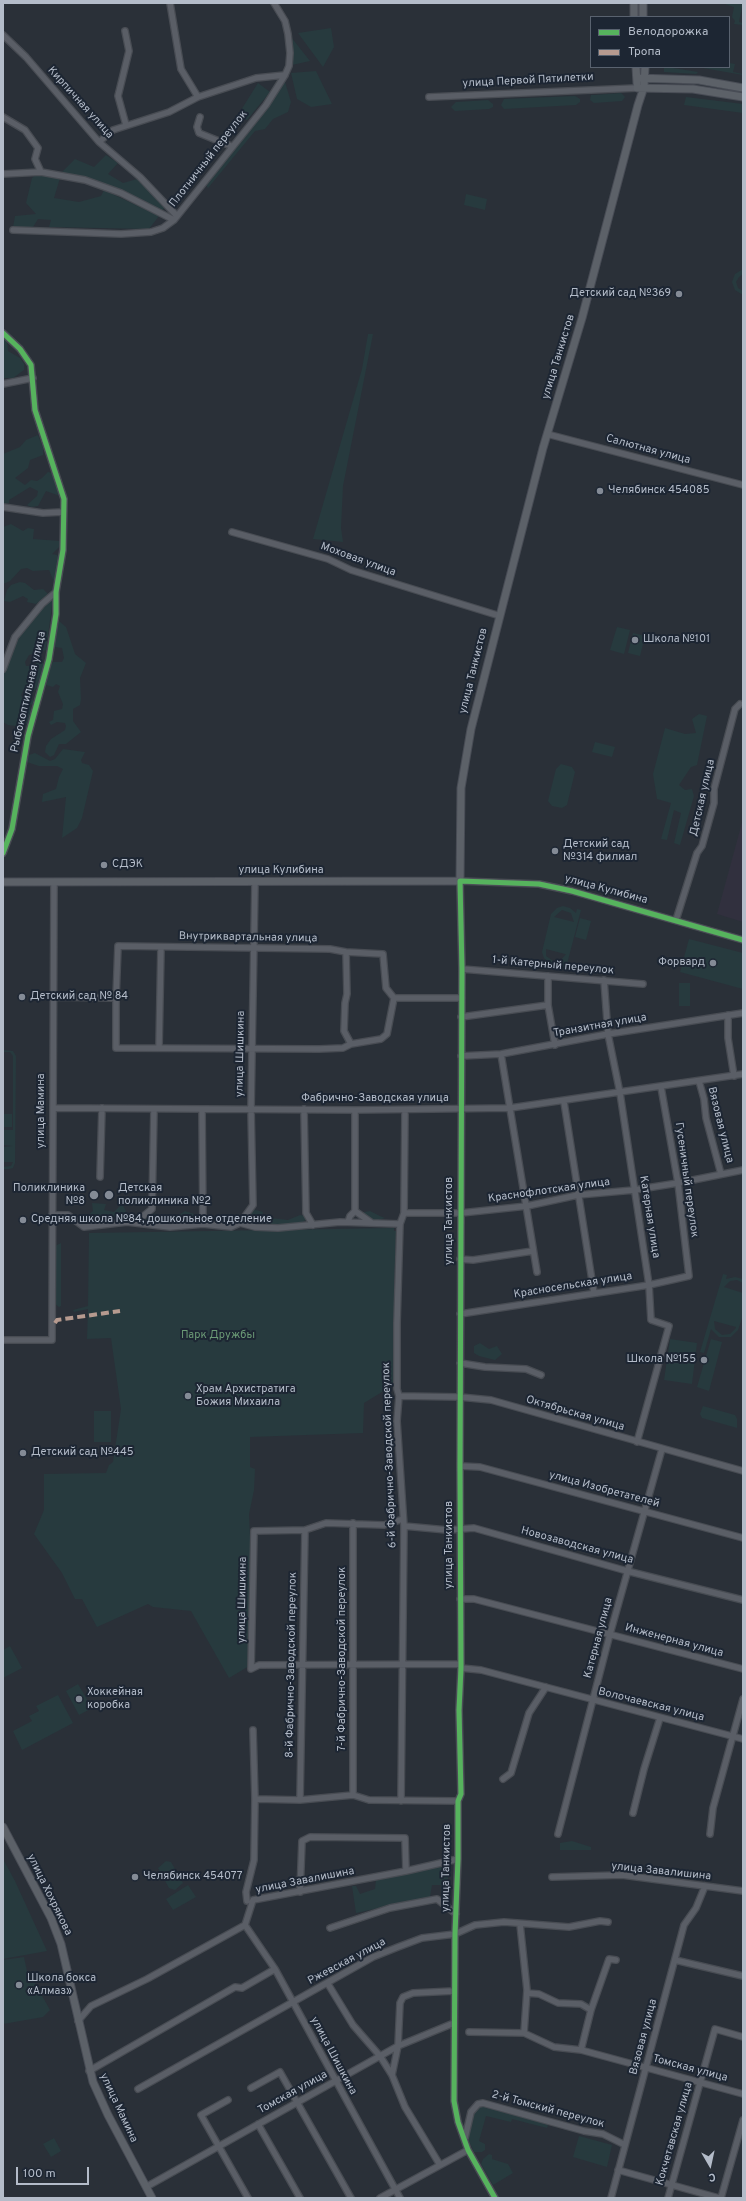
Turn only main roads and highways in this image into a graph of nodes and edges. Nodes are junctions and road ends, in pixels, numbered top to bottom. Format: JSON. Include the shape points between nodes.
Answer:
{"nodes":[{"id":1,"x":634,"y":3,"type":"edge"},
{"id":2,"x":643,"y":3,"type":"edge"},
{"id":3,"x":634,"y":16,"type":"edge"},
{"id":4,"x":643,"y":16,"type":"edge"},
{"id":5,"x":636,"y":68,"type":"edge"},
{"id":6,"x":645,"y":68,"type":"edge"},
{"id":7,"x":637,"y":78,"type":"junction"},
{"id":8,"x":645,"y":78,"type":"junction"},
{"id":9,"x":641,"y":88,"type":"junction"},
{"id":10,"x":743,"y":88,"type":"edge"},
{"id":11,"x":743,"y":97,"type":"edge"},
{"id":12,"x":460,"y":881,"type":"joint"},
{"id":13,"x":3,"y":882,"type":"edge"},
{"id":14,"x":3,"y":1827,"type":"edge"},
{"id":15,"x":78,"y":2021,"type":"joint"},
{"id":16,"x":152,"y":2198,"type":"edge"}],
"edges":[{"from":1,"to":3,"type":"main road"},
{"from":2,"to":4,"type":"main road"},
{"from":5,"to":7,"type":"main road","name":"улица Танкистов"},
{"from":6,"to":8,"type":"main road","name":"улица Танкистов"},
{"from":7,"to":8,"type":"main road"},
{"from":7,"to":9,"type":"main road","name":"улица Танкистов"},
{"from":8,"to":9,"type":"main road","name":"улица Танкистов"},
{"from":8,"to":10,"type":"main road","via":[[699,80]]},
{"from":9,"to":11,"type":"main road","name":"улица Первой Пятилетки","via":[[693,89]]},
{"from":9,"to":12,"type":"main road","name":"улица Танкистов","via":[[582,318],[547,434],[471,730],[462,773]]},
{"from":12,"to":13,"type":"main road","name":"улица Кулибина"},
{"from":14,"to":15,"type":"main road","name":"улица Хохрякова","via":[[54,1925],[67,1964]]},
{"from":15,"to":16,"type":"main road","name":"улица Мамина","via":[[89,2071],[108,2116]]}]}
